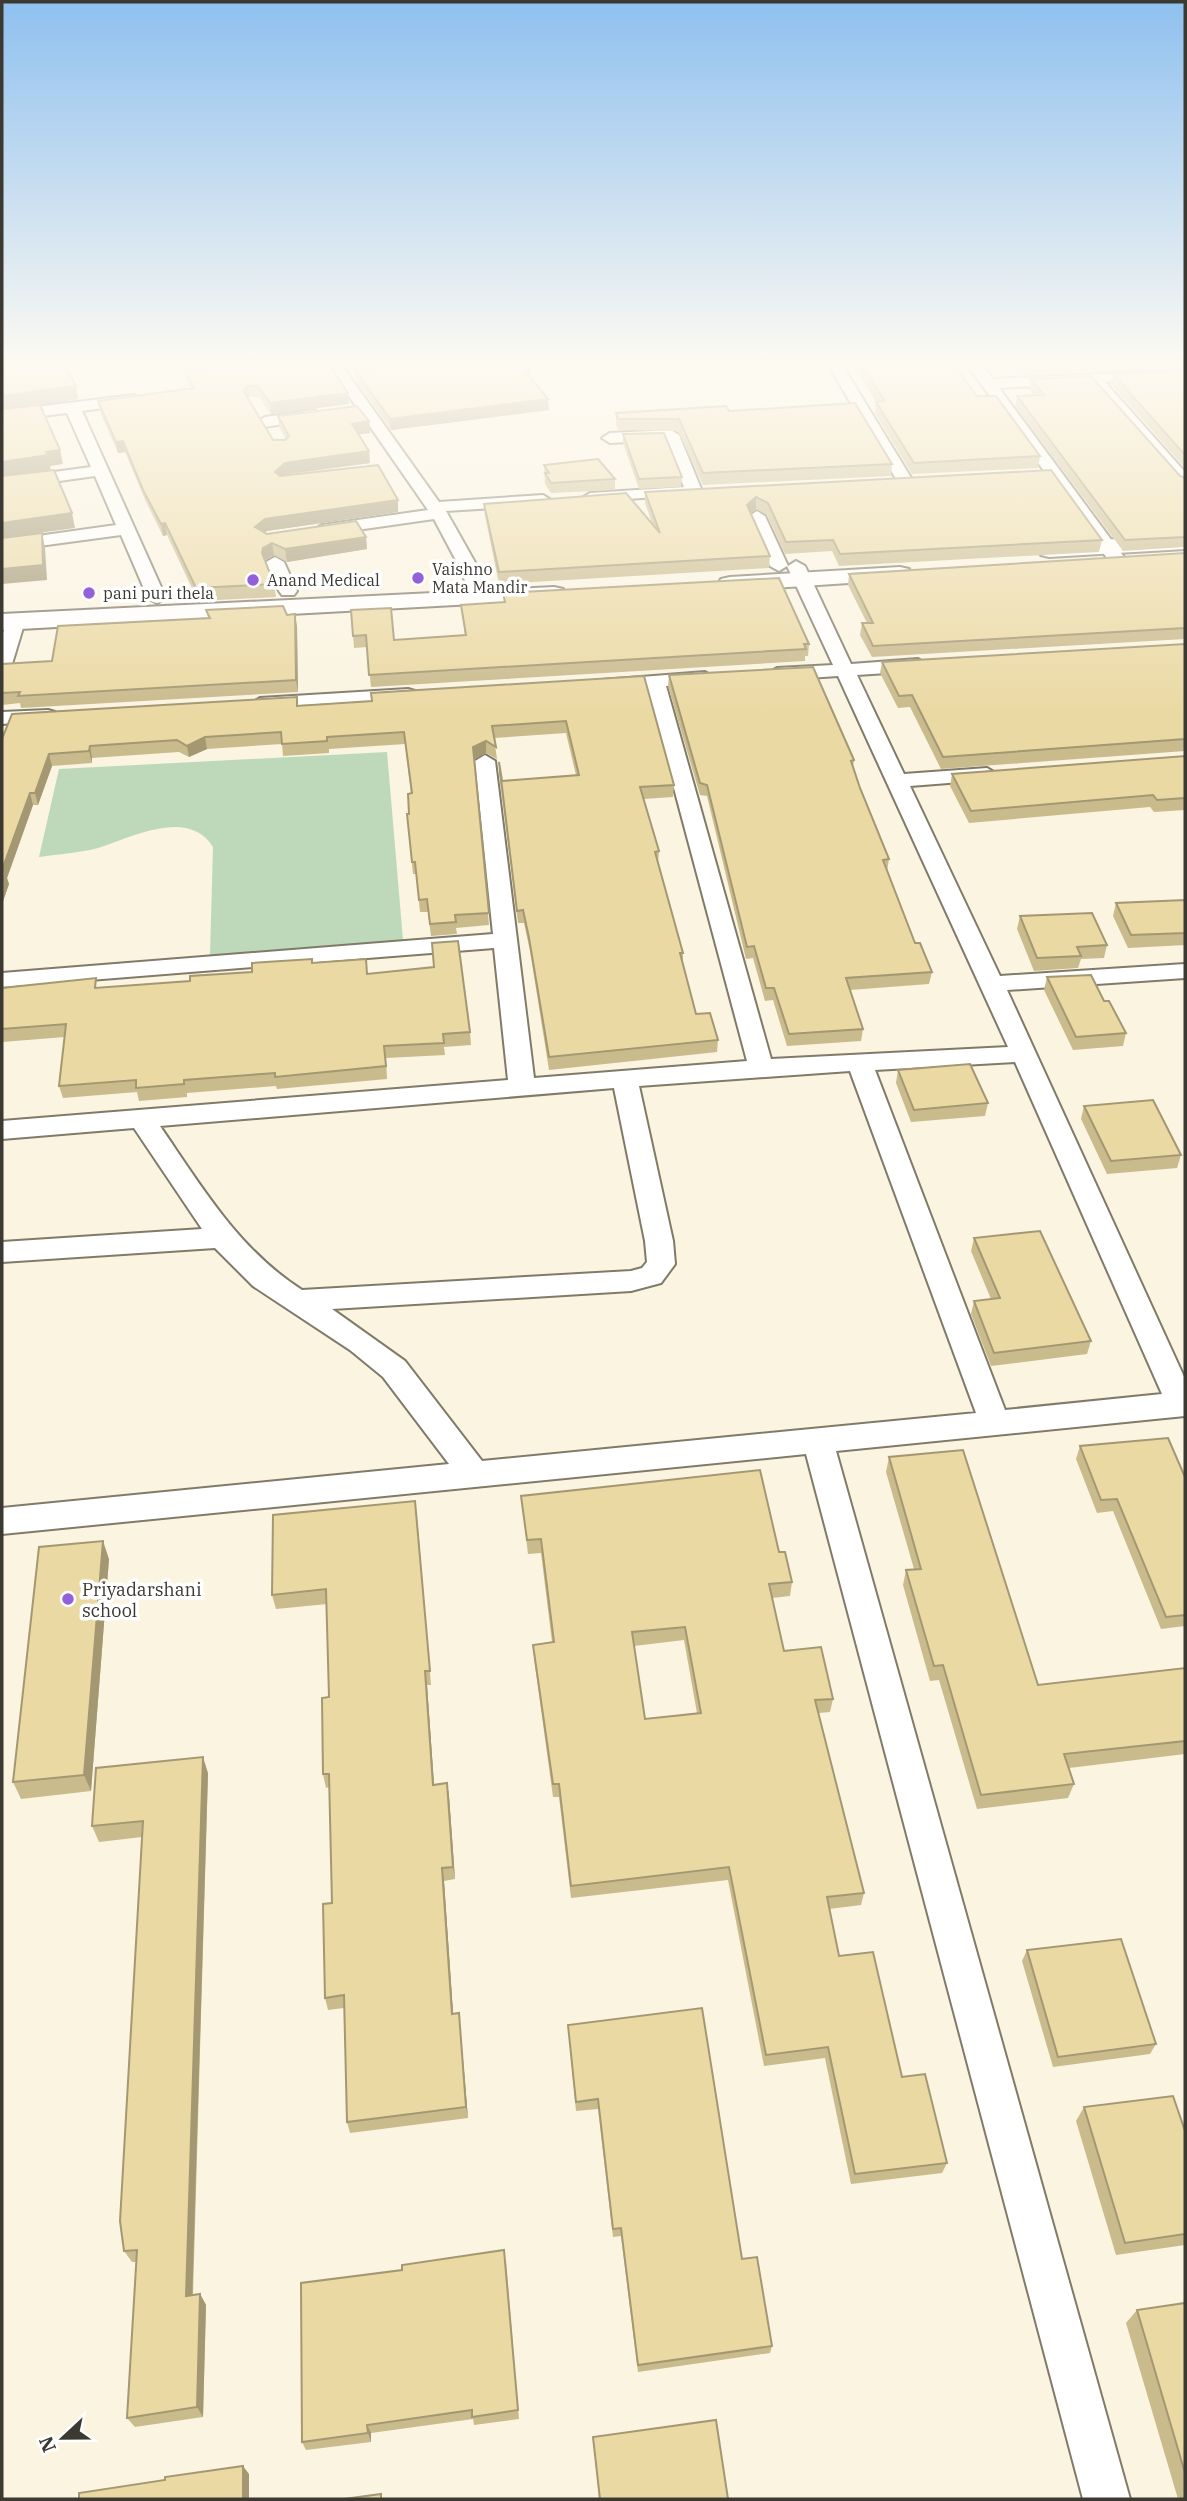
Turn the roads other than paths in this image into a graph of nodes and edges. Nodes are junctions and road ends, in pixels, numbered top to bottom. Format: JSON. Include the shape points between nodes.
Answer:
{"nodes":[{"id":1,"x":32,"y":480,"type":"edge"},
{"id":2,"x":105,"y":480,"type":"edge"},
{"id":3,"x":414,"y":480,"type":"edge"},
{"id":4,"x":694,"y":480,"type":"edge"},
{"id":5,"x":1060,"y":480,"type":"edge"},
{"id":6,"x":2,"y":484,"type":"edge"},
{"id":7,"x":437,"y":510,"type":"junction"},
{"id":8,"x":757,"y":516,"type":"edge"},
{"id":9,"x":127,"y":529,"type":"junction"},
{"id":10,"x":307,"y":533,"type":"edge"},
{"id":11,"x":1185,"y":542,"type":"edge"},
{"id":12,"x":2,"y":546,"type":"edge"},
{"id":13,"x":1113,"y":554,"type":"junction"},
{"id":14,"x":1185,"y":557,"type":"edge"},
{"id":15,"x":1031,"y":559,"type":"edge"},
{"id":16,"x":275,"y":562,"type":"edge"},
{"id":17,"x":922,"y":566,"type":"edge"},
{"id":18,"x":792,"y":571,"type":"junction"},
{"id":19,"x":707,"y":578,"type":"edge"},
{"id":20,"x":575,"y":585,"type":"edge"},
{"id":21,"x":288,"y":590,"type":"junction"},
{"id":22,"x":478,"y":590,"type":"junction"},
{"id":23,"x":157,"y":598,"type":"junction"},
{"id":24,"x":7,"y":617,"type":"edge"},
{"id":25,"x":940,"y":663,"type":"edge"},
{"id":26,"x":2,"y":664,"type":"edge"},
{"id":27,"x":844,"y":670,"type":"junction"},
{"id":28,"x":763,"y":674,"type":"edge"},
{"id":29,"x":723,"y":677,"type":"edge"},
{"id":30,"x":655,"y":681,"type":"junction"},
{"id":31,"x":586,"y":685,"type":"edge"},
{"id":32,"x":433,"y":694,"type":"edge"},
{"id":33,"x":239,"y":705,"type":"edge"},
{"id":34,"x":71,"y":714,"type":"edge"},
{"id":35,"x":2,"y":718,"type":"edge"},
{"id":36,"x":485,"y":761,"type":"edge"},
{"id":37,"x":1007,"y":772,"type":"edge"},
{"id":38,"x":897,"y":781,"type":"junction"},
{"id":39,"x":505,"y":940,"type":"junction"},
{"id":40,"x":1185,"y":971,"type":"edge"},
{"id":41,"x":2,"y":979,"type":"edge"},
{"id":42,"x":992,"y":984,"type":"junction"},
{"id":43,"x":1022,"y":1054,"type":"junction"},
{"id":44,"x":860,"y":1063,"type":"junction"},
{"id":45,"x":761,"y":1068,"type":"junction"},
{"id":46,"x":625,"y":1079,"type":"junction"},
{"id":47,"x":522,"y":1088,"type":"junction"},
{"id":48,"x":141,"y":1118,"type":"junction"},
{"id":49,"x":2,"y":1130,"type":"edge"},
{"id":50,"x":222,"y":1238,"type":"junction"},
{"id":51,"x":2,"y":1252,"type":"edge"},
{"id":52,"x":294,"y":1301,"type":"junction"},
{"id":53,"x":1184,"y":1404,"type":"edge"},
{"id":54,"x":995,"y":1423,"type":"junction"},
{"id":55,"x":818,"y":1440,"type":"junction"},
{"id":56,"x":474,"y":1474,"type":"junction"},
{"id":57,"x":2,"y":1521,"type":"edge"},
{"id":58,"x":1107,"y":2499,"type":"edge"}],
"edges":[{"from":1,"to":6,"type":"street"},
{"from":2,"to":9,"type":"street"},
{"from":3,"to":7,"type":"street"},
{"from":4,"to":7,"type":"street","via":[[700,491]]},
{"from":5,"to":13,"type":"street"},
{"from":7,"to":10,"type":"street"},
{"from":7,"to":22,"type":"street"},
{"from":8,"to":18,"type":"street"},
{"from":9,"to":12,"type":"street"},
{"from":9,"to":23,"type":"street"},
{"from":11,"to":13,"type":"main road"},
{"from":13,"to":14,"type":"main road"},
{"from":13,"to":15,"type":"main road"},
{"from":16,"to":21,"type":"street"},
{"from":17,"to":18,"type":"main road"},
{"from":18,"to":19,"type":"main road"},
{"from":18,"to":27,"type":"street"},
{"from":20,"to":22,"type":"main road"},
{"from":21,"to":22,"type":"main road"},
{"from":21,"to":23,"type":"main road"},
{"from":22,"to":24,"type":"main road"},
{"from":23,"to":24,"type":"main road"},
{"from":24,"to":26,"type":"street"},
{"from":25,"to":27,"type":"street"},
{"from":27,"to":28,"type":"street"},
{"from":27,"to":38,"type":"street"},
{"from":29,"to":30,"type":"street"},
{"from":30,"to":31,"type":"street"},
{"from":30,"to":45,"type":"street"},
{"from":32,"to":33,"type":"street"},
{"from":34,"to":35,"type":"street"},
{"from":36,"to":39,"type":"street"},
{"from":37,"to":38,"type":"street"},
{"from":38,"to":42,"type":"street"},
{"from":39,"to":41,"type":"street"},
{"from":39,"to":47,"type":"street"},
{"from":40,"to":42,"type":"street"},
{"from":42,"to":43,"type":"street"},
{"from":43,"to":44,"type":"street"},
{"from":43,"to":53,"type":"street"},
{"from":44,"to":45,"type":"street"},
{"from":44,"to":54,"type":"street"},
{"from":45,"to":46,"type":"street"},
{"from":46,"to":47,"type":"street"},
{"from":46,"to":52,"type":"street","via":[[659,1241],[661,1264],[651,1276],[631,1282]]},
{"from":47,"to":48,"type":"street"},
{"from":48,"to":49,"type":"street"},
{"from":48,"to":50,"type":"street"},
{"from":50,"to":51,"type":"street"},
{"from":50,"to":52,"type":"street","via":[[263,1279]]},
{"from":52,"to":56,"type":"street","via":[[394,1369]]},
{"from":53,"to":54,"type":"street"},
{"from":54,"to":55,"type":"street"},
{"from":55,"to":56,"type":"street"},
{"from":55,"to":58,"type":"street"},
{"from":56,"to":57,"type":"street"}]}
